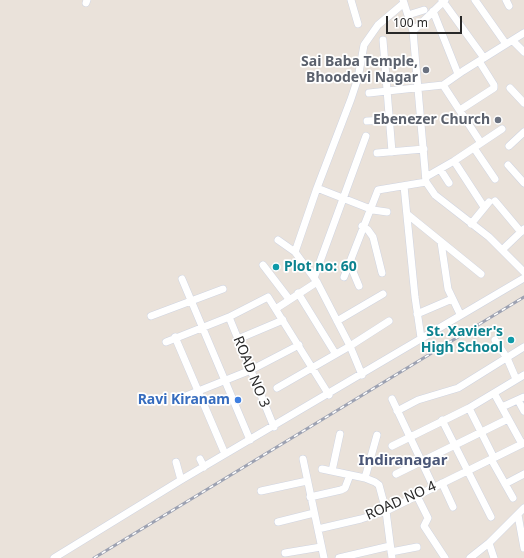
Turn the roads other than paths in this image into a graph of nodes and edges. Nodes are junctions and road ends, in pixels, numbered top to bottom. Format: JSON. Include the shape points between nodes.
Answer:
{"nodes":[{"id":1,"x":352,"y":0,"type":"edge"},
{"id":2,"x":475,"y":0,"type":"edge"},
{"id":3,"x":443,"y":1,"type":"edge"},
{"id":4,"x":403,"y":2,"type":"edge"},
{"id":5,"x":424,"y":10,"type":"dead end"},
{"id":6,"x":433,"y":10,"type":"junction"},
{"id":7,"x":408,"y":15,"type":"junction"},
{"id":8,"x":358,"y":24,"type":"dead end"},
{"id":9,"x":413,"y":31,"type":"junction"},
{"id":10,"x":524,"y":33,"type":"edge"},
{"id":11,"x":383,"y":40,"type":"dead end"},
{"id":12,"x":510,"y":42,"type":"junction"},
{"id":13,"x":524,"y":52,"type":"edge"},
{"id":14,"x":482,"y":59,"type":"junction"},
{"id":15,"x":458,"y":74,"type":"junction"},
{"id":16,"x":443,"y":85,"type":"junction"},
{"id":17,"x":418,"y":88,"type":"junction"},
{"id":18,"x":510,"y":88,"type":"dead end"},
{"id":19,"x":386,"y":92,"type":"junction"},
{"id":20,"x":369,"y":93,"type":"dead end"},
{"id":21,"x":524,"y":103,"type":"edge"},
{"id":22,"x":460,"y":110,"type":"junction"},
{"id":23,"x":389,"y":120,"type":"junction"},
{"id":24,"x":367,"y":121,"type":"dead end"},
{"id":25,"x":502,"y":129,"type":"dead end"},
{"id":26,"x":524,"y":132,"type":"edge"},
{"id":27,"x":366,"y":136,"type":"dead end"},
{"id":28,"x":478,"y":145,"type":"junction"},
{"id":29,"x":509,"y":146,"type":"dead end"},
{"id":30,"x":424,"y":149,"type":"junction"},
{"id":31,"x":392,"y":152,"type":"junction"},
{"id":32,"x":377,"y":154,"type":"dead end"},
{"id":33,"x":454,"y":161,"type":"junction"},
{"id":34,"x":508,"y":165,"type":"dead end"},
{"id":35,"x":440,"y":169,"type":"junction"},
{"id":36,"x":426,"y":179,"type":"junction"},
{"id":37,"x":495,"y":179,"type":"dead end"},
{"id":38,"x":523,"y":181,"type":"edge"},
{"id":39,"x":449,"y":183,"type":"dead end"},
{"id":40,"x":404,"y":186,"type":"junction"},
{"id":41,"x":317,"y":188,"type":"junction"},
{"id":42,"x":343,"y":199,"type":"junction"},
{"id":43,"x":489,"y":203,"type":"junction"},
{"id":44,"x":369,"y":209,"type":"junction"},
{"id":45,"x":387,"y":212,"type":"dead end"},
{"id":46,"x":407,"y":214,"type":"junction"},
{"id":47,"x":471,"y":224,"type":"junction"},
{"id":48,"x":362,"y":226,"type":"junction"},
{"id":49,"x":522,"y":230,"type":"edge"},
{"id":50,"x":278,"y":240,"type":"dead end"},
{"id":51,"x":441,"y":242,"type":"junction"},
{"id":52,"x":502,"y":250,"type":"junction"},
{"id":53,"x":295,"y":252,"type":"junction"},
{"id":54,"x":349,"y":262,"type":"junction"},
{"id":55,"x":263,"y":265,"type":"dead end"},
{"id":56,"x":524,"y":272,"type":"edge"},
{"id":57,"x":382,"y":274,"type":"dead end"},
{"id":58,"x":481,"y":274,"type":"dead end"},
{"id":59,"x":344,"y":276,"type":"dead end"},
{"id":60,"x":182,"y":278,"type":"dead end"},
{"id":61,"x":524,"y":278,"type":"edge"},
{"id":62,"x":316,"y":280,"type":"junction"},
{"id":63,"x":359,"y":286,"type":"dead end"},
{"id":64,"x":223,"y":289,"type":"dead end"},
{"id":65,"x":298,"y":293,"type":"junction"},
{"id":66,"x":383,"y":294,"type":"dead end"},
{"id":67,"x":289,"y":299,"type":"junction"},
{"id":68,"x":452,"y":299,"type":"junction"},
{"id":69,"x":191,"y":301,"type":"junction"},
{"id":70,"x":277,"y":308,"type":"junction"},
{"id":71,"x":417,"y":314,"type":"junction"},
{"id":72,"x":460,"y":314,"type":"junction"},
{"id":73,"x":151,"y":316,"type":"dead end"},
{"id":74,"x":229,"y":317,"type":"junction"},
{"id":75,"x":283,"y":320,"type":"junction"},
{"id":76,"x":337,"y":321,"type":"junction"},
{"id":77,"x":388,"y":321,"type":"dead end"},
{"id":78,"x":202,"y":327,"type":"junction"},
{"id":79,"x":176,"y":337,"type":"junction"},
{"id":80,"x":421,"y":338,"type":"junction"},
{"id":81,"x":238,"y":339,"type":"junction"},
{"id":82,"x":495,"y":340,"type":"dead end"},
{"id":83,"x":166,"y":342,"type":"dead end"},
{"id":84,"x":299,"y":345,"type":"junction"},
{"id":85,"x":350,"y":346,"type":"junction"},
{"id":86,"x":524,"y":347,"type":"edge"},
{"id":87,"x":336,"y":353,"type":"junction"},
{"id":88,"x":507,"y":358,"type":"junction"},
{"id":89,"x":312,"y":367,"type":"junction"},
{"id":90,"x":251,"y":370,"type":"junction"},
{"id":91,"x":362,"y":375,"type":"junction"},
{"id":92,"x":524,"y":375,"type":"edge"},
{"id":93,"x":516,"y":379,"type":"junction"},
{"id":94,"x":225,"y":381,"type":"junction"},
{"id":95,"x":277,"y":388,"type":"dead end"},
{"id":96,"x":198,"y":392,"type":"junction"},
{"id":97,"x":494,"y":393,"type":"junction"},
{"id":98,"x":329,"y":395,"type":"junction"},
{"id":99,"x":186,"y":396,"type":"dead end"},
{"id":100,"x":392,"y":399,"type":"dead end"},
{"id":101,"x":521,"y":399,"type":"edge"},
{"id":102,"x":502,"y":407,"type":"junction"},
{"id":103,"x":469,"y":408,"type":"junction"},
{"id":104,"x":397,"y":411,"type":"junction"},
{"id":105,"x":524,"y":411,"type":"edge"},
{"id":106,"x":508,"y":419,"type":"junction"},
{"id":107,"x":442,"y":420,"type":"junction"},
{"id":108,"x":274,"y":427,"type":"junction"},
{"id":109,"x":482,"y":432,"type":"junction"},
{"id":110,"x":340,"y":434,"type":"dead end"},
{"id":111,"x":376,"y":435,"type":"dead end"},
{"id":112,"x":410,"y":437,"type":"junction"},
{"id":113,"x":250,"y":440,"type":"junction"},
{"id":114,"x":523,"y":444,"type":"edge"},
{"id":115,"x":454,"y":445,"type":"junction"},
{"id":116,"x":392,"y":446,"type":"dead end"},
{"id":117,"x":225,"y":454,"type":"junction"},
{"id":118,"x":493,"y":458,"type":"junction"},
{"id":119,"x":200,"y":459,"type":"dead end"},
{"id":120,"x":303,"y":459,"type":"dead end"},
{"id":121,"x":176,"y":462,"type":"dead end"},
{"id":122,"x":422,"y":462,"type":"junction"},
{"id":123,"x":204,"y":467,"type":"junction"},
{"id":124,"x":322,"y":469,"type":"dead end"},
{"id":125,"x":332,"y":471,"type":"junction"},
{"id":126,"x":468,"y":471,"type":"junction"},
{"id":127,"x":350,"y":474,"type":"junction"},
{"id":128,"x":396,"y":474,"type":"dead end"},
{"id":129,"x":524,"y":474,"type":"edge"},
{"id":130,"x":365,"y":478,"type":"junction"},
{"id":131,"x":181,"y":480,"type":"junction"},
{"id":132,"x":307,"y":482,"type":"junction"},
{"id":133,"x":442,"y":483,"type":"junction"},
{"id":134,"x":505,"y":484,"type":"junction"},
{"id":135,"x":434,"y":488,"type":"junction"},
{"id":136,"x":261,"y":491,"type":"dead end"},
{"id":137,"x":417,"y":496,"type":"junction"},
{"id":138,"x":310,"y":497,"type":"junction"},
{"id":139,"x":513,"y":498,"type":"dead end"},
{"id":140,"x":453,"y":507,"type":"dead end"},
{"id":141,"x":524,"y":508,"type":"edge"},
{"id":142,"x":386,"y":511,"type":"junction"},
{"id":143,"x":314,"y":513,"type":"junction"},
{"id":144,"x":518,"y":515,"type":"junction"},
{"id":145,"x":491,"y":517,"type":"dead end"},
{"id":146,"x":278,"y":522,"type":"dead end"},
{"id":147,"x":318,"y":529,"type":"junction"},
{"id":148,"x":489,"y":544,"type":"junction"},
{"id":149,"x":321,"y":547,"type":"junction"},
{"id":150,"x":417,"y":547,"type":"dead end"},
{"id":151,"x":524,"y":548,"type":"edge"},
{"id":152,"x":391,"y":552,"type":"edge"},
{"id":153,"x":285,"y":553,"type":"dead end"},
{"id":154,"x":358,"y":556,"type":"edge"},
{"id":155,"x":54,"y":558,"type":"edge"},
{"id":156,"x":324,"y":558,"type":"edge"},
{"id":157,"x":339,"y":558,"type":"edge"},
{"id":158,"x":445,"y":558,"type":"edge"},
{"id":159,"x":470,"y":558,"type":"edge"},
{"id":160,"x":494,"y":558,"type":"edge"}],
"edges":[{"from":1,"to":8,"type":"street"},
{"from":2,"to":12,"type":"street"},
{"from":3,"to":6,"type":"street"},
{"from":3,"to":14,"type":"street"},
{"from":4,"to":7,"type":"street"},
{"from":4,"to":41,"type":"street","via":[[378,25],[364,45],[358,78]]},
{"from":5,"to":7,"type":"street"},
{"from":6,"to":9,"type":"street"},
{"from":6,"to":15,"type":"street"},
{"from":7,"to":9,"type":"street"},
{"from":9,"to":17,"type":"street"},
{"from":10,"to":12,"type":"street"},
{"from":11,"to":19,"type":"street"},
{"from":12,"to":13,"type":"street"},
{"from":12,"to":14,"type":"street"},
{"from":14,"to":15,"type":"street"},
{"from":14,"to":22,"type":"street","via":[[494,88]]},
{"from":15,"to":16,"type":"street"},
{"from":16,"to":17,"type":"street"},
{"from":16,"to":22,"type":"street"},
{"from":17,"to":19,"type":"street"},
{"from":17,"to":30,"type":"street"},
{"from":18,"to":21,"type":"street"},
{"from":19,"to":20,"type":"street"},
{"from":19,"to":23,"type":"street"},
{"from":22,"to":28,"type":"street"},
{"from":23,"to":24,"type":"street"},
{"from":23,"to":31,"type":"street"},
{"from":25,"to":28,"type":"street"},
{"from":26,"to":29,"type":"street"},
{"from":27,"to":42,"type":"street"},
{"from":28,"to":33,"type":"street"},
{"from":28,"to":37,"type":"street"},
{"from":30,"to":31,"type":"street"},
{"from":30,"to":36,"type":"street"},
{"from":31,"to":32,"type":"street"},
{"from":33,"to":35,"type":"street"},
{"from":33,"to":43,"type":"street"},
{"from":34,"to":38,"type":"street"},
{"from":35,"to":36,"type":"street"},
{"from":35,"to":39,"type":"street"},
{"from":36,"to":40,"type":"street"},
{"from":36,"to":47,"type":"street","via":[[435,195]]},
{"from":40,"to":44,"type":"street","via":[[378,190]]},
{"from":40,"to":46,"type":"street"},
{"from":41,"to":42,"type":"street"},
{"from":41,"to":53,"type":"street"},
{"from":42,"to":44,"type":"street"},
{"from":42,"to":62,"type":"street"},
{"from":43,"to":47,"type":"street"},
{"from":43,"to":49,"type":"street"},
{"from":44,"to":45,"type":"street"},
{"from":44,"to":48,"type":"street"},
{"from":46,"to":51,"type":"street"},
{"from":46,"to":71,"type":"street"},
{"from":47,"to":52,"type":"street"},
{"from":48,"to":54,"type":"street"},
{"from":48,"to":57,"type":"street","via":[[373,238]]},
{"from":49,"to":52,"type":"street"},
{"from":50,"to":53,"type":"street"},
{"from":51,"to":58,"type":"street"},
{"from":51,"to":68,"type":"street","via":[[444,270]]},
{"from":52,"to":56,"type":"street"},
{"from":53,"to":62,"type":"street"},
{"from":54,"to":59,"type":"street"},
{"from":54,"to":63,"type":"street"},
{"from":55,"to":67,"type":"street"},
{"from":60,"to":69,"type":"street"},
{"from":61,"to":72,"type":"street"},
{"from":62,"to":65,"type":"street"},
{"from":62,"to":76,"type":"street"},
{"from":64,"to":69,"type":"street"},
{"from":65,"to":67,"type":"street"},
{"from":65,"to":87,"type":"street"},
{"from":66,"to":76,"type":"street"},
{"from":67,"to":70,"type":"street"},
{"from":68,"to":71,"type":"street"},
{"from":68,"to":72,"type":"street"},
{"from":69,"to":73,"type":"street"},
{"from":69,"to":78,"type":"street"},
{"from":70,"to":74,"type":"street","via":[[268,297]]},
{"from":70,"to":75,"type":"street"},
{"from":71,"to":80,"type":"street"},
{"from":72,"to":80,"type":"street"},
{"from":74,"to":78,"type":"street"},
{"from":74,"to":81,"type":"street","name":"ROAD NO 3"},
{"from":75,"to":81,"type":"street"},
{"from":75,"to":84,"type":"street"},
{"from":76,"to":85,"type":"street"},
{"from":77,"to":85,"type":"street"},
{"from":78,"to":79,"type":"street"},
{"from":78,"to":94,"type":"street"},
{"from":79,"to":83,"type":"street"},
{"from":79,"to":96,"type":"street"},
{"from":80,"to":91,"type":"street"},
{"from":81,"to":90,"type":"street","name":"ROAD NO 3"},
{"from":82,"to":88,"type":"street"},
{"from":84,"to":89,"type":"street"},
{"from":84,"to":90,"type":"street"},
{"from":85,"to":87,"type":"street"},
{"from":85,"to":91,"type":"street"},
{"from":86,"to":88,"type":"street"},
{"from":87,"to":89,"type":"street"},
{"from":88,"to":93,"type":"street"},
{"from":88,"to":104,"type":"street","via":[[458,388],[418,400]]},
{"from":89,"to":95,"type":"street"},
{"from":89,"to":98,"type":"street"},
{"from":90,"to":94,"type":"street"},
{"from":90,"to":108,"type":"street","name":"ROAD NO 3"},
{"from":91,"to":98,"type":"street"},
{"from":92,"to":93,"type":"street"},
{"from":93,"to":97,"type":"street"},
{"from":94,"to":96,"type":"street"},
{"from":94,"to":113,"type":"street"},
{"from":96,"to":99,"type":"street"},
{"from":96,"to":117,"type":"street"},
{"from":97,"to":102,"type":"street"},
{"from":97,"to":103,"type":"street"},
{"from":98,"to":108,"type":"street"},
{"from":100,"to":104,"type":"street"},
{"from":101,"to":102,"type":"street"},
{"from":101,"to":105,"type":"street"},
{"from":102,"to":106,"type":"street"},
{"from":103,"to":107,"type":"street"},
{"from":103,"to":109,"type":"street"},
{"from":104,"to":112,"type":"street"},
{"from":106,"to":109,"type":"street"},
{"from":106,"to":114,"type":"street"},
{"from":107,"to":112,"type":"street"},
{"from":107,"to":115,"type":"street"},
{"from":108,"to":113,"type":"street"},
{"from":109,"to":115,"type":"street"},
{"from":109,"to":118,"type":"street"},
{"from":110,"to":125,"type":"street"},
{"from":111,"to":130,"type":"street"},
{"from":112,"to":116,"type":"street"},
{"from":112,"to":122,"type":"street"},
{"from":113,"to":117,"type":"street"},
{"from":114,"to":118,"type":"street","name":"ROAD NO 4"},
{"from":115,"to":122,"type":"street"},
{"from":115,"to":126,"type":"street"},
{"from":117,"to":123,"type":"street"},
{"from":118,"to":126,"type":"street","name":"ROAD NO 4"},
{"from":118,"to":134,"type":"street"},
{"from":119,"to":123,"type":"street"},
{"from":120,"to":132,"type":"street"},
{"from":121,"to":131,"type":"street"},
{"from":122,"to":128,"type":"street"},
{"from":122,"to":135,"type":"street"},
{"from":123,"to":131,"type":"street"},
{"from":124,"to":125,"type":"street"},
{"from":125,"to":127,"type":"street"},
{"from":126,"to":133,"type":"street","name":"ROAD NO 4"},
{"from":126,"to":145,"type":"street"},
{"from":127,"to":130,"type":"street"},
{"from":127,"to":138,"type":"street","via":[[345,488]]},
{"from":129,"to":134,"type":"street"},
{"from":130,"to":142,"type":"street","via":[[378,485]]},
{"from":131,"to":155,"type":"street"},
{"from":132,"to":136,"type":"street"},
{"from":132,"to":138,"type":"street"},
{"from":133,"to":135,"type":"street","name":"ROAD NO 4"},
{"from":133,"to":140,"type":"street"},
{"from":134,"to":139,"type":"street"},
{"from":135,"to":137,"type":"street","name":"ROAD NO 4"},
{"from":137,"to":142,"type":"street","name":"ROAD NO 4"},
{"from":137,"to":158,"type":"street","via":[[428,518],[424,526]]},
{"from":138,"to":143,"type":"street"},
{"from":141,"to":144,"type":"street"},
{"from":142,"to":147,"type":"street","name":"ROAD NO 4"},
{"from":142,"to":152,"type":"street"},
{"from":143,"to":146,"type":"street"},
{"from":143,"to":147,"type":"street"},
{"from":144,"to":148,"type":"street"},
{"from":144,"to":151,"type":"street"},
{"from":147,"to":149,"type":"street"},
{"from":148,"to":159,"type":"street"},
{"from":148,"to":160,"type":"street"},
{"from":149,"to":153,"type":"street"},
{"from":149,"to":156,"type":"street"},
{"from":150,"to":152,"type":"street"},
{"from":152,"to":154,"type":"street"},
{"from":154,"to":157,"type":"street"}]}
